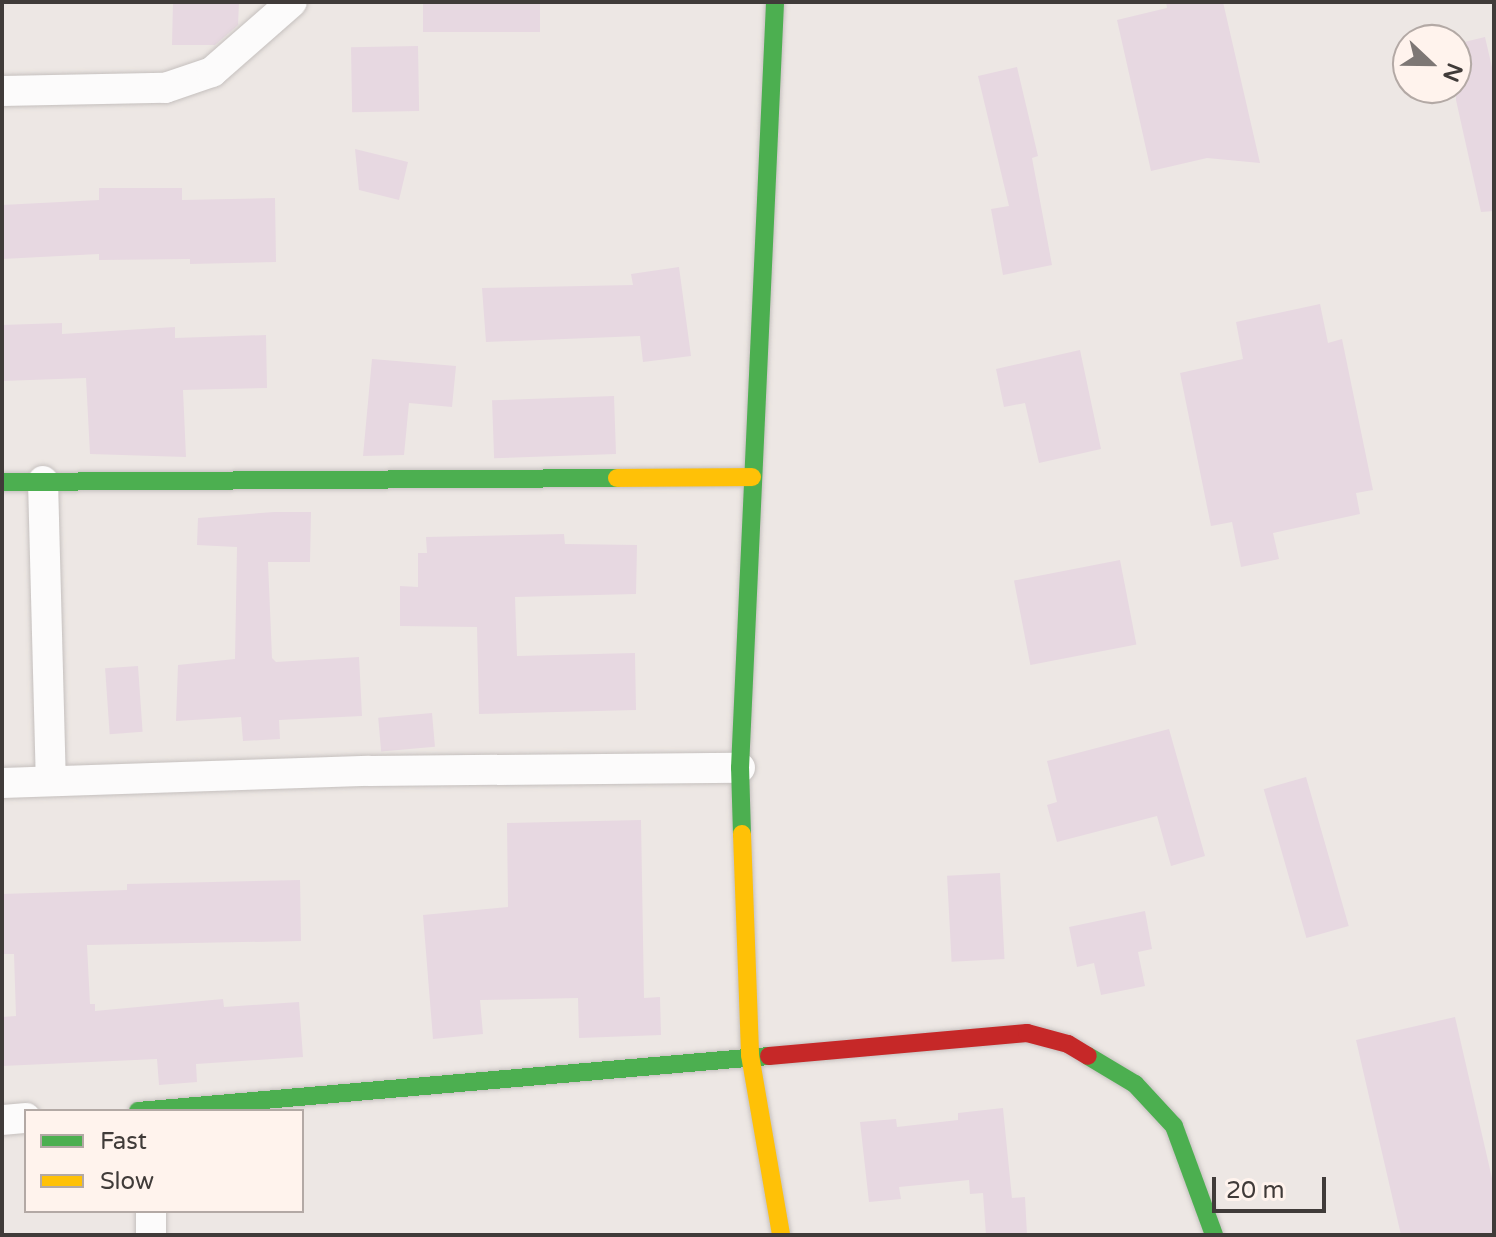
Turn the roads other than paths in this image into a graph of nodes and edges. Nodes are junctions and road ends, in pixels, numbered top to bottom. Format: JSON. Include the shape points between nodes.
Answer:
{"nodes":[{"id":1,"x":292,"y":2,"type":"edge"},
{"id":2,"x":775,"y":2,"type":"edge"},
{"id":3,"x":2,"y":91,"type":"edge"},
{"id":4,"x":752,"y":477,"type":"junction"},
{"id":5,"x":43,"y":481,"type":"junction"},
{"id":6,"x":2,"y":482,"type":"edge"},
{"id":7,"x":740,"y":768,"type":"junction"},
{"id":8,"x":51,"y":781,"type":"junction"},
{"id":9,"x":2,"y":783,"type":"edge"},
{"id":10,"x":750,"y":1055,"type":"junction"},
{"id":11,"x":171,"y":1109,"type":"edge"},
{"id":12,"x":24,"y":1118,"type":"edge"},
{"id":13,"x":2,"y":1120,"type":"edge"},
{"id":14,"x":151,"y":1213,"type":"edge"},
{"id":15,"x":151,"y":1235,"type":"edge"},
{"id":16,"x":781,"y":1235,"type":"edge"},
{"id":17,"x":1214,"y":1235,"type":"edge"}],
"edges":[{"from":1,"to":3,"type":"street","via":[[212,72],[165,88]]},
{"from":2,"to":4,"type":"street"},
{"from":4,"to":5,"type":"street"},
{"from":4,"to":7,"type":"street"},
{"from":5,"to":6,"type":"street"},
{"from":5,"to":8,"type":"street"},
{"from":7,"to":8,"type":"street"},
{"from":7,"to":10,"type":"street"},
{"from":8,"to":9,"type":"street"},
{"from":10,"to":11,"type":"street"},
{"from":10,"to":16,"type":"street"},
{"from":10,"to":17,"type":"street","via":[[1027,1033],[1068,1044],[1135,1084],[1174,1126]]},
{"from":12,"to":13,"type":"street"},
{"from":14,"to":15,"type":"street"}]}
